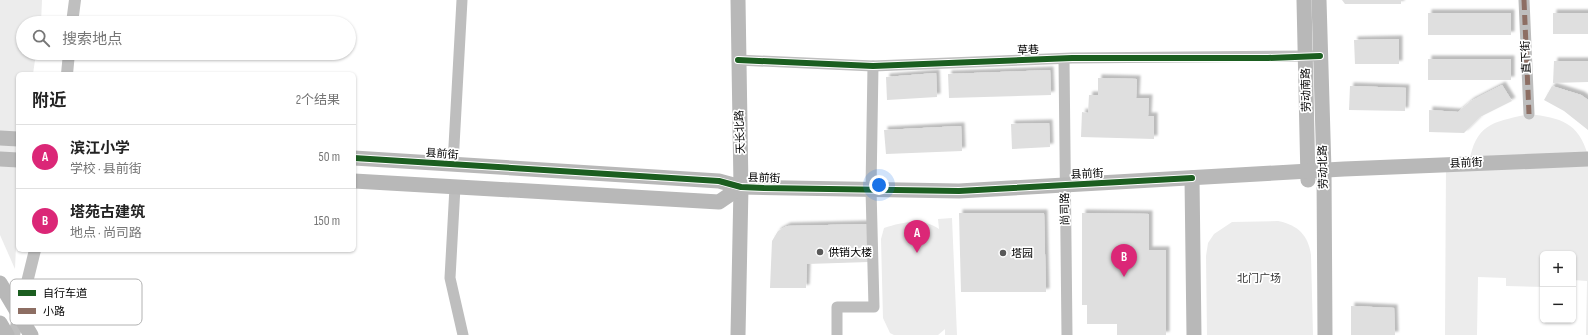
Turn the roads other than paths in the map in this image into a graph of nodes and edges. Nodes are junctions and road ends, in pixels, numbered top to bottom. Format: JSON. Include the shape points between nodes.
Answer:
{"nodes":[{"id":1,"x":462,"y":0,"type":"edge"},
{"id":2,"x":738,"y":0,"type":"edge"},
{"id":3,"x":1304,"y":0,"type":"edge"},
{"id":4,"x":1319,"y":0,"type":"edge"},
{"id":5,"x":1524,"y":0,"type":"edge"},
{"id":6,"x":1313,"y":56,"type":"junction"},
{"id":7,"x":1064,"y":59,"type":"junction"},
{"id":8,"x":738,"y":60,"type":"junction"},
{"id":9,"x":873,"y":66,"type":"junction"},
{"id":10,"x":1529,"y":114,"type":"dead end"},
{"id":11,"x":356,"y":158,"type":"edge"},
{"id":12,"x":1588,"y":159,"type":"edge"},
{"id":13,"x":453,"y":164,"type":"junction"},
{"id":14,"x":1324,"y":174,"type":"junction"},
{"id":15,"x":1307,"y":175,"type":"junction"},
{"id":16,"x":356,"y":181,"type":"edge"},
{"id":17,"x":1192,"y":182,"type":"junction"},
{"id":18,"x":1065,"y":185,"type":"junction"},
{"id":19,"x":455,"y":187,"type":"junction"},
{"id":20,"x":742,"y":187,"type":"junction"},
{"id":21,"x":871,"y":190,"type":"junction"},
{"id":22,"x":0,"y":283,"type":"edge"},
{"id":23,"x":10,"y":300,"type":"edge"},
{"id":24,"x":0,"y":323,"type":"edge"},
{"id":25,"x":25,"y":325,"type":"edge"},
{"id":26,"x":7,"y":335,"type":"edge"},
{"id":27,"x":31,"y":335,"type":"edge"},
{"id":28,"x":463,"y":335,"type":"edge"},
{"id":29,"x":738,"y":335,"type":"edge"},
{"id":30,"x":837,"y":335,"type":"edge"},
{"id":31,"x":1067,"y":335,"type":"edge"},
{"id":32,"x":1194,"y":335,"type":"edge"},
{"id":33,"x":1325,"y":335,"type":"edge"}],
"edges":[{"from":1,"to":13,"type":"street"},
{"from":2,"to":8,"type":"street","name":"天长北路"},
{"from":3,"to":6,"type":"street","name":"劳动南路"},
{"from":4,"to":6,"type":"street","name":"劳动北路"},
{"from":5,"to":10,"type":"street","name":"直下街"},
{"from":6,"to":7,"type":"street","name":"草巷"},
{"from":6,"to":14,"type":"street","name":"劳动北路"},
{"from":6,"to":15,"type":"street","name":"劳动南路"},
{"from":7,"to":9,"type":"street","name":"草巷"},
{"from":7,"to":18,"type":"street","name":"尚司路"},
{"from":8,"to":9,"type":"street","name":"草巷"},
{"from":8,"to":20,"type":"street","name":"天长北路"},
{"from":9,"to":21,"type":"street"},
{"from":11,"to":13,"type":"street","name":"县前街"},
{"from":12,"to":14,"type":"street","name":"县前街","via":[[1344,169]]},
{"from":13,"to":20,"type":"street","name":"县前街","via":[[719,181]]},
{"from":14,"to":15,"type":"street","name":"县前街"},
{"from":14,"to":33,"type":"street","name":"劳动北路"},
{"from":15,"to":17,"type":"street","name":"县前街"},
{"from":16,"to":19,"type":"street","name":"县前街"},
{"from":17,"to":18,"type":"street","name":"县前街","via":[[1176,179]]},
{"from":17,"to":32,"type":"street"},
{"from":18,"to":21,"type":"street","name":"县前街","via":[[959,191]]},
{"from":18,"to":31,"type":"street","name":"尚司路"},
{"from":19,"to":20,"type":"street","name":"县前街","via":[[719,202]]},
{"from":19,"to":28,"type":"street","via":[[450,278]]},
{"from":20,"to":21,"type":"street","name":"县前街"},
{"from":20,"to":29,"type":"street","name":"天长北路"},
{"from":21,"to":30,"type":"street","via":[[874,307],[837,307]]},
{"from":22,"to":23,"type":"street"},
{"from":24,"to":26,"type":"street"},
{"from":25,"to":27,"type":"street"}]}
